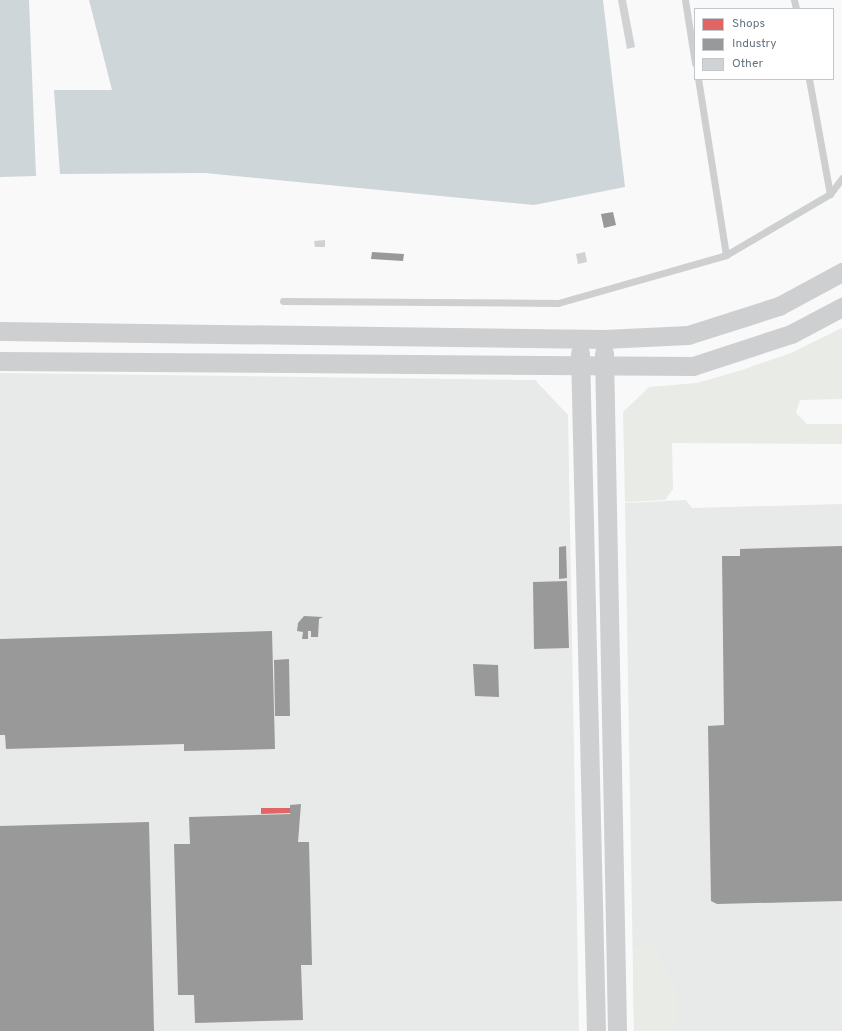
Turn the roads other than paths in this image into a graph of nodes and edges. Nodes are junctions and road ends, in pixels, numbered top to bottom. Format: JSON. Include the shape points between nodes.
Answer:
{"nodes":[{"id":1,"x":685,"y":0,"type":"edge"},
{"id":2,"x":694,"y":57,"type":"edge"},
{"id":3,"x":698,"y":80,"type":"edge"},
{"id":4,"x":809,"y":80,"type":"edge"},
{"id":5,"x":842,"y":178,"type":"edge"},
{"id":6,"x":830,"y":194,"type":"junction"},
{"id":7,"x":726,"y":255,"type":"junction"},
{"id":8,"x":842,"y":272,"type":"edge"},
{"id":9,"x":283,"y":301,"type":"dead end"},
{"id":10,"x":842,"y":307,"type":"edge"},
{"id":11,"x":0,"y":331,"type":"edge"},
{"id":12,"x":580,"y":338,"type":"junction"},
{"id":13,"x":604,"y":339,"type":"junction"},
{"id":14,"x":0,"y":361,"type":"edge"},
{"id":15,"x":579,"y":365,"type":"junction"},
{"id":16,"x":603,"y":365,"type":"junction"},
{"id":17,"x":596,"y":1031,"type":"edge"},
{"id":18,"x":617,"y":1031,"type":"edge"}],
"edges":[{"from":1,"to":2,"type":"lane"},
{"from":3,"to":7,"type":"lane"},
{"from":4,"to":6,"type":"lane"},
{"from":5,"to":6,"type":"lane"},
{"from":6,"to":7,"type":"lane"},
{"from":7,"to":9,"type":"lane","via":[[558,303]]},
{"from":8,"to":13,"type":"street","via":[[779,306],[695,333]]},
{"from":10,"to":16,"type":"street","via":[[791,334],[693,366]]},
{"from":11,"to":12,"type":"street"},
{"from":12,"to":13,"type":"street"},
{"from":12,"to":15,"type":"street"},
{"from":13,"to":16,"type":"street"},
{"from":14,"to":15,"type":"street"},
{"from":15,"to":16,"type":"street"},
{"from":15,"to":17,"type":"street"},
{"from":16,"to":18,"type":"street"}]}
